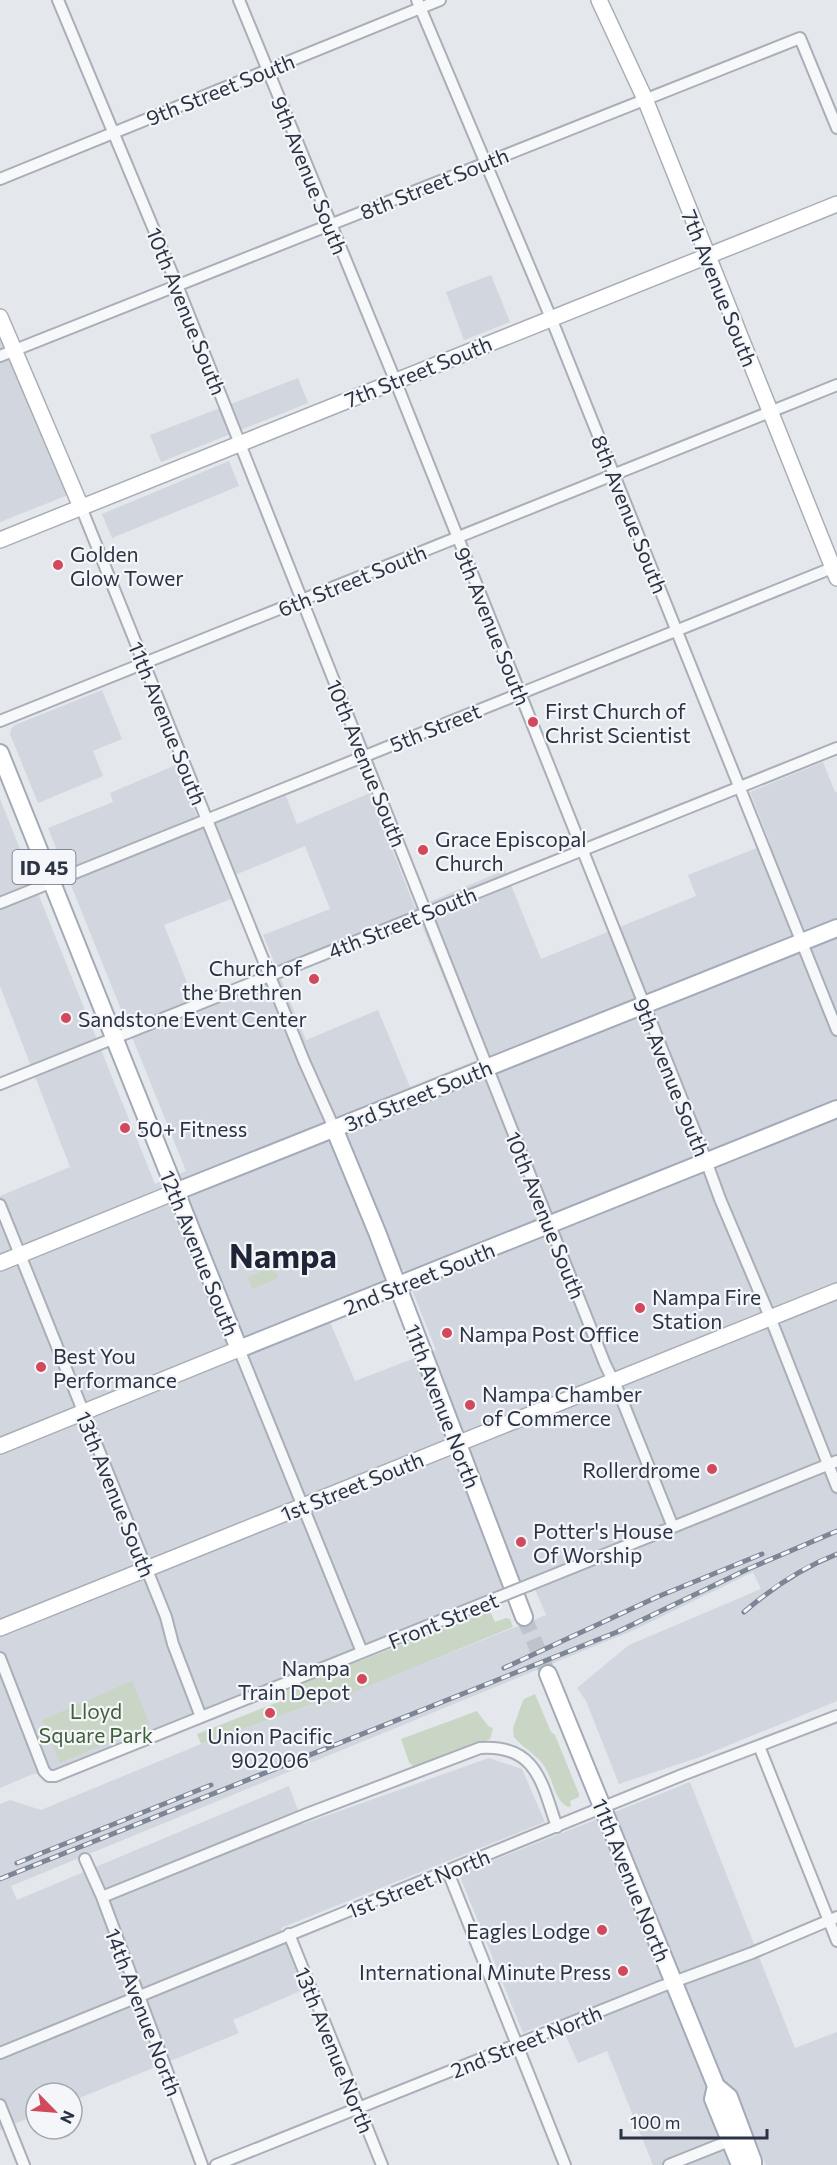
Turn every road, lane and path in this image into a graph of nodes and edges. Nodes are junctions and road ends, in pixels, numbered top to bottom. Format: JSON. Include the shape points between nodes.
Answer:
{"nodes":[{"id":1,"x":58,"y":0,"type":"edge"},
{"id":2,"x":239,"y":0,"type":"edge"},
{"id":3,"x":440,"y":0,"type":"edge"},
{"id":4,"x":599,"y":0,"type":"edge"},
{"id":5,"x":419,"y":4,"type":"edge"},
{"id":6,"x":267,"y":69,"type":"junction"},
{"id":7,"x":645,"y":99,"type":"junction"},
{"id":8,"x":837,"y":129,"type":"edge"},
{"id":9,"x":114,"y":132,"type":"junction"},
{"id":10,"x":485,"y":162,"type":"junction"},
{"id":11,"x":0,"y":178,"type":"edge"},
{"id":12,"x":837,"y":204,"type":"edge"},
{"id":13,"x":330,"y":224,"type":"junction"},
{"id":14,"x":707,"y":255,"type":"junction"},
{"id":15,"x":177,"y":285,"type":"junction"},
{"id":16,"x":0,"y":317,"type":"edge"},
{"id":17,"x":551,"y":318,"type":"junction"},
{"id":18,"x":7,"y":353,"type":"edge"},
{"id":19,"x":395,"y":380,"type":"junction"},
{"id":20,"x":837,"y":386,"type":"edge"},
{"id":21,"x":769,"y":412,"type":"junction"},
{"id":22,"x":240,"y":443,"type":"junction"},
{"id":23,"x":614,"y":474,"type":"junction"},
{"id":24,"x":81,"y":507,"type":"junction"},
{"id":25,"x":458,"y":537,"type":"junction"},
{"id":26,"x":0,"y":540,"type":"edge"},
{"id":27,"x":836,"y":571,"type":"edge"},
{"id":28,"x":302,"y":600,"type":"junction"},
{"id":29,"x":676,"y":631,"type":"junction"},
{"id":30,"x":144,"y":663,"type":"junction"},
{"id":31,"x":520,"y":693,"type":"junction"},
{"id":32,"x":0,"y":721,"type":"edge"},
{"id":33,"x":837,"y":748,"type":"edge"},
{"id":34,"x":0,"y":753,"type":"edge"},
{"id":35,"x":364,"y":756,"type":"junction"},
{"id":36,"x":739,"y":787,"type":"junction"},
{"id":37,"x":207,"y":819,"type":"junction"},
{"id":38,"x":583,"y":849,"type":"junction"},
{"id":39,"x":51,"y":883,"type":"junction"},
{"id":40,"x":0,"y":903,"type":"edge"},
{"id":41,"x":426,"y":912,"type":"junction"},
{"id":42,"x":837,"y":928,"type":"edge"},
{"id":43,"x":801,"y":943,"type":"junction"},
{"id":44,"x":270,"y":976,"type":"junction"},
{"id":45,"x":644,"y":1005,"type":"junction"},
{"id":46,"x":837,"y":1030,"type":"edge"},
{"id":47,"x":114,"y":1038,"type":"junction"},
{"id":48,"x":487,"y":1068,"type":"junction"},
{"id":49,"x":0,"y":1084,"type":"edge"},
{"id":50,"x":837,"y":1109,"type":"edge"},
{"id":51,"x":334,"y":1128,"type":"junction"},
{"id":52,"x":706,"y":1162,"type":"junction"},
{"id":53,"x":175,"y":1192,"type":"junction"},
{"id":54,"x":0,"y":1205,"type":"edge"},
{"id":55,"x":550,"y":1225,"type":"junction"},
{"id":56,"x":20,"y":1255,"type":"junction"},
{"id":57,"x":0,"y":1263,"type":"edge"},
{"id":58,"x":397,"y":1286,"type":"junction"},
{"id":59,"x":837,"y":1291,"type":"edge"},
{"id":60,"x":770,"y":1317,"type":"junction"},
{"id":61,"x":239,"y":1349,"type":"junction"},
{"id":62,"x":613,"y":1381,"type":"junction"},
{"id":63,"x":84,"y":1412,"type":"junction"},
{"id":64,"x":457,"y":1444,"type":"junction"},
{"id":65,"x":0,"y":1446,"type":"edge"},
{"id":66,"x":833,"y":1463,"type":"edge"},
{"id":67,"x":837,"y":1486,"type":"edge"},
{"id":68,"x":302,"y":1506,"type":"junction"},
{"id":69,"x":673,"y":1527,"type":"junction"},
{"id":70,"x":146,"y":1569,"type":"junction"},
{"id":71,"x":524,"y":1617,"type":"tunnel mouth"},
{"id":72,"x":0,"y":1628,"type":"edge"},
{"id":73,"x":362,"y":1652,"type":"junction"},
{"id":74,"x":0,"y":1658,"type":"edge"},
{"id":75,"x":548,"y":1674,"type":"tunnel mouth"},
{"id":76,"x":837,"y":1716,"type":"edge"},
{"id":77,"x":201,"y":1717,"type":"junction"},
{"id":78,"x":759,"y":1746,"type":"junction"},
{"id":79,"x":602,"y":1807,"type":"junction"},
{"id":80,"x":557,"y":1827,"type":"junction"},
{"id":81,"x":85,"y":1859,"type":"dead end"},
{"id":82,"x":448,"y":1872,"type":"junction"},
{"id":83,"x":102,"y":1897,"type":"junction"},
{"id":84,"x":833,"y":1919,"type":"edge"},
{"id":85,"x":289,"y":1934,"type":"junction"},
{"id":86,"x":837,"y":1941,"type":"edge"},
{"id":87,"x":674,"y":1982,"type":"junction"},
{"id":88,"x":139,"y":1996,"type":"junction"},
{"id":89,"x":517,"y":2045,"type":"junction"},
{"id":90,"x":0,"y":2053,"type":"edge"},
{"id":91,"x":716,"y":2086,"type":"junction"},
{"id":92,"x":0,"y":2105,"type":"edge"},
{"id":93,"x":359,"y":2108,"type":"junction"},
{"id":94,"x":729,"y":2141,"type":"junction"},
{"id":95,"x":24,"y":2165,"type":"edge"},
{"id":96,"x":202,"y":2165,"type":"edge"},
{"id":97,"x":216,"y":2165,"type":"edge"},
{"id":98,"x":382,"y":2165,"type":"edge"},
{"id":99,"x":564,"y":2165,"type":"edge"},
{"id":100,"x":669,"y":2165,"type":"edge"},
{"id":101,"x":740,"y":2165,"type":"edge"},
{"id":102,"x":753,"y":2165,"type":"edge"}],
"edges":[{"from":1,"to":9,"type":"street","name":"10th Avenue South"},
{"from":2,"to":6,"type":"street","name":"9th Avenue South"},
{"from":3,"to":5,"type":"street","name":"9th Street South"},
{"from":4,"to":7,"type":"street","name":"7th Avenue South"},
{"from":5,"to":6,"type":"street","name":"9th Street South"},
{"from":5,"to":10,"type":"street","name":"8th Avenue South"},
{"from":6,"to":9,"type":"street","name":"9th Street South"},
{"from":6,"to":13,"type":"street","name":"9th Avenue South"},
{"from":7,"to":8,"type":"street","name":"8th Street South","via":[[800,38]]},
{"from":7,"to":10,"type":"street","name":"8th Street South"},
{"from":7,"to":14,"type":"street","name":"7th Avenue South"},
{"from":9,"to":11,"type":"street","name":"9th Street South"},
{"from":9,"to":15,"type":"street","name":"10th Avenue South"},
{"from":10,"to":13,"type":"street","name":"8th Street South"},
{"from":10,"to":17,"type":"street","name":"8th Avenue South"},
{"from":12,"to":14,"type":"street","name":"7th Street South"},
{"from":13,"to":15,"type":"street","name":"8th Street South"},
{"from":13,"to":19,"type":"street","name":"9th Avenue South"},
{"from":14,"to":17,"type":"street","name":"7th Street South"},
{"from":14,"to":21,"type":"street","name":"7th Avenue South"},
{"from":15,"to":18,"type":"street","name":"8th Street South"},
{"from":15,"to":22,"type":"street","name":"10th Avenue South"},
{"from":16,"to":18,"type":"street","name":"11th Avenue South"},
{"from":17,"to":19,"type":"street","name":"7th Street South"},
{"from":17,"to":23,"type":"street","name":"8th Avenue South"},
{"from":18,"to":24,"type":"street","name":"11th Avenue South"},
{"from":19,"to":22,"type":"street","name":"7th Street South"},
{"from":19,"to":25,"type":"street","name":"9th Avenue South"},
{"from":20,"to":21,"type":"street","name":"6th Street South"},
{"from":21,"to":23,"type":"street","name":"6th Street South"},
{"from":21,"to":27,"type":"street","name":"7th Avenue South"},
{"from":22,"to":24,"type":"street","name":"7th Street South"},
{"from":22,"to":28,"type":"street","name":"10th Avenue South"},
{"from":23,"to":25,"type":"street","name":"6th Street South"},
{"from":23,"to":29,"type":"street","name":"8th Avenue South"},
{"from":24,"to":26,"type":"street","name":"7th Street South"},
{"from":24,"to":30,"type":"street","name":"11th Avenue South"},
{"from":25,"to":28,"type":"street","name":"6th Street South"},
{"from":25,"to":31,"type":"street","name":"9th Avenue South"},
{"from":27,"to":29,"type":"street","name":"5th Street"},
{"from":28,"to":30,"type":"street","name":"6th Street South"},
{"from":28,"to":35,"type":"street","name":"10th Avenue South"},
{"from":29,"to":31,"type":"street","name":"5th Street"},
{"from":29,"to":36,"type":"street","name":"8th Avenue South"},
{"from":30,"to":32,"type":"street","name":"6th Street South"},
{"from":30,"to":37,"type":"street","name":"11th Avenue South"},
{"from":31,"to":35,"type":"street","name":"5th Street"},
{"from":31,"to":38,"type":"street","name":"9th Avenue South"},
{"from":33,"to":36,"type":"street","name":"4th Street South"},
{"from":34,"to":39,"type":"main road","name":"12th Avenue South","number":"ID 45"},
{"from":35,"to":37,"type":"street","name":"5th Street"},
{"from":35,"to":41,"type":"street","name":"10th Avenue South"},
{"from":36,"to":38,"type":"street","name":"4th Street South"},
{"from":36,"to":43,"type":"street","name":"8th Avenue South"},
{"from":37,"to":39,"type":"street","name":"5th Street"},
{"from":37,"to":44,"type":"street","name":"11th Avenue South"},
{"from":38,"to":41,"type":"street","name":"4th Street South"},
{"from":38,"to":45,"type":"street","name":"9th Avenue South"},
{"from":39,"to":40,"type":"street","name":"5th Street"},
{"from":39,"to":47,"type":"main road","name":"12th Avenue South","number":"ID 45"},
{"from":41,"to":44,"type":"street","name":"4th Street South"},
{"from":41,"to":48,"type":"street","name":"10th Avenue South"},
{"from":42,"to":43,"type":"main road","name":"3rd Street South"},
{"from":43,"to":45,"type":"main road","name":"3rd Street South"},
{"from":43,"to":46,"type":"street","name":"8th Avenue South"},
{"from":44,"to":47,"type":"street","name":"4th Street South"},
{"from":44,"to":51,"type":"street","name":"11th Avenue South"},
{"from":45,"to":48,"type":"main road","name":"3rd Street South"},
{"from":45,"to":52,"type":"street","name":"9th Avenue South"},
{"from":47,"to":49,"type":"street","name":"4th Street South"},
{"from":47,"to":53,"type":"main road","name":"12th Avenue South","number":"ID 45"},
{"from":48,"to":51,"type":"main road","name":"3rd Street South"},
{"from":48,"to":55,"type":"street","name":"10th Avenue South"},
{"from":50,"to":52,"type":"main road","name":"2nd Street South"},
{"from":51,"to":53,"type":"main road","name":"3rd Street South"},
{"from":51,"to":58,"type":"main road","name":"11th Avenue North"},
{"from":52,"to":55,"type":"main road","name":"2nd Street South"},
{"from":52,"to":60,"type":"street","name":"9th Avenue South"},
{"from":53,"to":56,"type":"street","name":"3rd Street South"},
{"from":53,"to":61,"type":"main road","name":"12th Avenue South"},
{"from":54,"to":56,"type":"street","name":"13th Avenue South"},
{"from":55,"to":58,"type":"main road","name":"2nd Street South"},
{"from":55,"to":62,"type":"street","name":"10th Avenue South"},
{"from":56,"to":57,"type":"street","name":"3rd Street South"},
{"from":56,"to":63,"type":"street","name":"13th Avenue South"},
{"from":58,"to":61,"type":"main road","name":"2nd Street South"},
{"from":58,"to":64,"type":"main road","name":"11th Avenue North"},
{"from":59,"to":60,"type":"street","name":"1st Street South"},
{"from":60,"to":62,"type":"street","name":"1st Street South"},
{"from":60,"to":66,"type":"street","name":"9th Avenue South"},
{"from":61,"to":63,"type":"street","name":"2nd Street South"},
{"from":61,"to":68,"type":"street","name":"12th Avenue South"},
{"from":62,"to":64,"type":"street","name":"1st Street South"},
{"from":62,"to":69,"type":"street","name":"10th Avenue South"},
{"from":63,"to":65,"type":"street","name":"2nd Street South"},
{"from":63,"to":70,"type":"street","name":"13th Avenue South"},
{"from":64,"to":68,"type":"street","name":"1st Street South"},
{"from":64,"to":71,"type":"main road","name":"11th Avenue North"},
{"from":66,"to":67,"type":"street","name":"9th Avenue South"},
{"from":66,"to":69,"type":"street","name":"Front Street"},
{"from":68,"to":70,"type":"street","name":"1st Street South"},
{"from":68,"to":73,"type":"street","name":"12th Avenue South"},
{"from":69,"to":73,"type":"street","name":"Front Street","bridge":true},
{"from":70,"to":72,"type":"street","name":"1st Street South"},
{"from":70,"to":77,"type":"street","name":"13th Avenue South"},
{"from":73,"to":77,"type":"street","name":"Front Street"},
{"from":74,"to":77,"type":"street","name":"Front Street","via":[[49,1776]]},
{"from":75,"to":79,"type":"main road","name":"11th Avenue North"},
{"from":76,"to":78,"type":"street","name":"1st Street North"},
{"from":78,"to":79,"type":"street","name":"1st Street North"},
{"from":78,"to":84,"type":"street"},
{"from":79,"to":80,"type":"street","name":"1st Street North"},
{"from":79,"to":87,"type":"main road","name":"11th Avenue North"},
{"from":80,"to":82,"type":"street","name":"1st Street North"},
{"from":80,"to":83,"type":"street","via":[[537,1772],[528,1761],[496,1747],[480,1748]]},
{"from":81,"to":83,"type":"street","name":"14th Avenue North"},
{"from":82,"to":85,"type":"street","name":"1st Street North"},
{"from":82,"to":89,"type":"street"},
{"from":83,"to":88,"type":"street","name":"14th Avenue North"},
{"from":84,"to":86,"type":"street"},
{"from":84,"to":87,"type":"street","name":"2nd Street North"},
{"from":85,"to":88,"type":"street","name":"1st Street North"},
{"from":85,"to":93,"type":"street","name":"13th Avenue North"},
{"from":87,"to":89,"type":"street","name":"2nd Street North"},
{"from":87,"to":91,"type":"main road","name":"11th Avenue North"},
{"from":88,"to":90,"type":"street","name":"1st Street North"},
{"from":88,"to":96,"type":"street","name":"14th Avenue North"},
{"from":89,"to":93,"type":"street","name":"2nd Street North"},
{"from":89,"to":99,"type":"street"},
{"from":91,"to":94,"type":"main road","name":"11th Avenue North","via":[[713,2099]]},
{"from":91,"to":102,"type":"main road","name":"11th Avenue North","via":[[729,2097]]},
{"from":92,"to":95,"type":"street"},
{"from":93,"to":97,"type":"street","name":"2nd Street North"},
{"from":93,"to":98,"type":"street","name":"13th Avenue North"},
{"from":94,"to":100,"type":"street"},
{"from":94,"to":101,"type":"main road","name":"11th Avenue North"}]}
